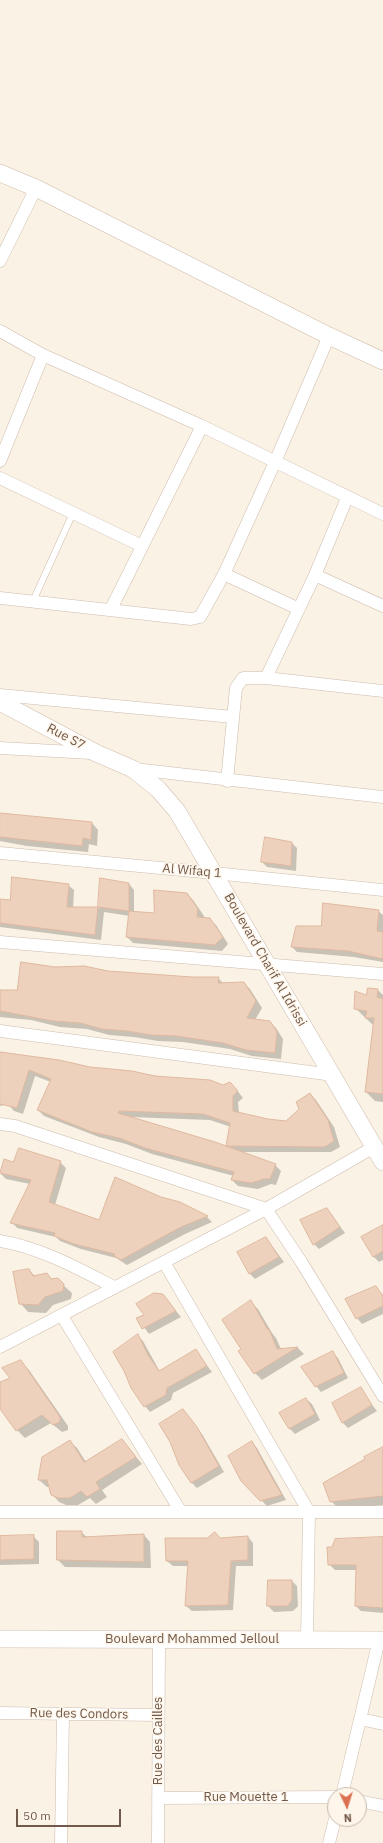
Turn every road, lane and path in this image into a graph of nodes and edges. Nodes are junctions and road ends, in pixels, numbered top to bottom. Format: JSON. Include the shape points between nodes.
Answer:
{"nodes":[{"id":1,"x":0,"y":173,"type":"edge"},
{"id":2,"x":36,"y":188,"type":"junction"},
{"id":3,"x":0,"y":261,"type":"edge"},
{"id":4,"x":0,"y":331,"type":"edge"},
{"id":5,"x":328,"y":336,"type":"junction"},
{"id":6,"x":43,"y":355,"type":"junction"},
{"id":7,"x":383,"y":361,"type":"edge"},
{"id":8,"x":202,"y":426,"type":"junction"},
{"id":9,"x":0,"y":461,"type":"edge"},
{"id":10,"x":275,"y":462,"type":"junction"},
{"id":11,"x":0,"y":478,"type":"edge"},
{"id":12,"x":347,"y":498,"type":"junction"},
{"id":13,"x":73,"y":513,"type":"junction"},
{"id":14,"x":383,"y":514,"type":"edge"},
{"id":15,"x":142,"y":546,"type":"junction"},
{"id":16,"x":224,"y":574,"type":"junction"},
{"id":17,"x":315,"y":575,"type":"junction"},
{"id":18,"x":0,"y":598,"type":"edge"},
{"id":19,"x":33,"y":601,"type":"junction"},
{"id":20,"x":383,"y":606,"type":"edge"},
{"id":21,"x":110,"y":609,"type":"junction"},
{"id":22,"x":299,"y":609,"type":"junction"},
{"id":23,"x":266,"y":678,"type":"junction"},
{"id":24,"x":383,"y":691,"type":"edge"},
{"id":25,"x":0,"y":696,"type":"edge"},
{"id":26,"x":0,"y":702,"type":"edge"},
{"id":27,"x":233,"y":717,"type":"junction"},
{"id":28,"x":0,"y":748,"type":"edge"},
{"id":29,"x":96,"y":753,"type":"junction"},
{"id":30,"x":133,"y":769,"type":"junction"},
{"id":31,"x":227,"y":781,"type":"junction"},
{"id":32,"x":383,"y":797,"type":"edge"},
{"id":33,"x":0,"y":854,"type":"edge"},
{"id":34,"x":214,"y":873,"type":"junction"},
{"id":35,"x":383,"y":890,"type":"edge"},
{"id":36,"x":0,"y":942,"type":"edge"},
{"id":37,"x":267,"y":964,"type":"junction"},
{"id":38,"x":383,"y":974,"type":"edge"},
{"id":39,"x":0,"y":1031,"type":"edge"},
{"id":40,"x":333,"y":1075,"type":"junction"},
{"id":41,"x":0,"y":1124,"type":"edge"},
{"id":42,"x":374,"y":1147,"type":"junction"},
{"id":43,"x":383,"y":1162,"type":"edge"},
{"id":44,"x":266,"y":1209,"type":"junction"},
{"id":45,"x":0,"y":1241,"type":"edge"},
{"id":46,"x":164,"y":1262,"type":"junction"},
{"id":47,"x":114,"y":1287,"type":"junction"},
{"id":48,"x":62,"y":1316,"type":"junction"},
{"id":49,"x":0,"y":1347,"type":"edge"},
{"id":50,"x":383,"y":1396,"type":"edge"},
{"id":51,"x":0,"y":1512,"type":"edge"},
{"id":52,"x":181,"y":1512,"type":"junction"},
{"id":53,"x":309,"y":1512,"type":"junction"},
{"id":54,"x":383,"y":1512,"type":"edge"},
{"id":55,"x":0,"y":1638,"type":"edge"},
{"id":56,"x":159,"y":1639,"type":"junction"},
{"id":57,"x":307,"y":1640,"type":"junction"},
{"id":58,"x":381,"y":1640,"type":"edge"},
{"id":59,"x":0,"y":1713,"type":"edge"},
{"id":60,"x":64,"y":1714,"type":"junction"},
{"id":61,"x":158,"y":1715,"type":"junction"},
{"id":62,"x":360,"y":1719,"type":"junction"},
{"id":63,"x":383,"y":1724,"type":"edge"},
{"id":64,"x":344,"y":1787,"type":"edge"},
{"id":65,"x":327,"y":1797,"type":"edge"},
{"id":66,"x":158,"y":1798,"type":"junction"},
{"id":67,"x":367,"y":1803,"type":"edge"},
{"id":68,"x":383,"y":1806,"type":"edge"},
{"id":69,"x":333,"y":1827,"type":"edge"},
{"id":70,"x":62,"y":1843,"type":"edge"},
{"id":71,"x":158,"y":1843,"type":"edge"},
{"id":72,"x":329,"y":1843,"type":"edge"}],
"edges":[{"from":1,"to":2,"type":"street"},
{"from":2,"to":3,"type":"street"},
{"from":2,"to":5,"type":"street"},
{"from":4,"to":6,"type":"street"},
{"from":5,"to":7,"type":"street"},
{"from":5,"to":10,"type":"street"},
{"from":6,"to":8,"type":"street"},
{"from":6,"to":9,"type":"street"},
{"from":8,"to":10,"type":"street"},
{"from":8,"to":15,"type":"street"},
{"from":10,"to":12,"type":"street"},
{"from":10,"to":16,"type":"street"},
{"from":11,"to":13,"type":"street"},
{"from":12,"to":14,"type":"street"},
{"from":12,"to":17,"type":"street"},
{"from":13,"to":15,"type":"street"},
{"from":13,"to":19,"type":"lane"},
{"from":15,"to":21,"type":"street"},
{"from":16,"to":21,"type":"street","via":[[200,617],[191,619]]},
{"from":16,"to":22,"type":"street"},
{"from":17,"to":20,"type":"street"},
{"from":17,"to":22,"type":"street"},
{"from":18,"to":19,"type":"street"},
{"from":19,"to":21,"type":"street"},
{"from":22,"to":23,"type":"street"},
{"from":23,"to":24,"type":"street"},
{"from":23,"to":27,"type":"street","via":[[243,678],[236,688]]},
{"from":25,"to":27,"type":"street"},
{"from":26,"to":29,"type":"street","name":"Rue S7"},
{"from":27,"to":31,"type":"street"},
{"from":28,"to":29,"type":"street"},
{"from":29,"to":30,"type":"street","name":"Rue S7"},
{"from":30,"to":31,"type":"street"},
{"from":30,"to":34,"type":"street","name":"Boulevard Charif Al Idrissi","via":[[158,789],[177,811]]},
{"from":31,"to":32,"type":"street"},
{"from":33,"to":34,"type":"street","name":"Al Wifaq 1"},
{"from":34,"to":35,"type":"street","name":"Al Wifaq 1"},
{"from":34,"to":37,"type":"street","name":"Boulevard Charif Al Idrissi"},
{"from":36,"to":37,"type":"street"},
{"from":37,"to":38,"type":"street"},
{"from":37,"to":40,"type":"street","name":"Boulevard Charif Al Idrissi"},
{"from":39,"to":40,"type":"street"},
{"from":40,"to":42,"type":"street","name":"Boulevard Charif Al Idrissi"},
{"from":41,"to":44,"type":"street","via":[[15,1126]]},
{"from":42,"to":43,"type":"street","name":"Boulevard Charif Al Idrissi"},
{"from":42,"to":44,"type":"street"},
{"from":44,"to":46,"type":"street"},
{"from":44,"to":50,"type":"street"},
{"from":45,"to":47,"type":"street","via":[[58,1259]]},
{"from":46,"to":47,"type":"street"},
{"from":46,"to":53,"type":"street"},
{"from":47,"to":48,"type":"street"},
{"from":48,"to":49,"type":"street"},
{"from":48,"to":52,"type":"street"},
{"from":51,"to":52,"type":"street"},
{"from":52,"to":53,"type":"street"},
{"from":53,"to":54,"type":"street"},
{"from":53,"to":57,"type":"street"},
{"from":55,"to":56,"type":"street","name":"Boulevard Mohammed Jelloul"},
{"from":56,"to":57,"type":"street","name":"Boulevard Mohammed Jelloul"},
{"from":56,"to":61,"type":"street","name":"Rue des Cailles"},
{"from":57,"to":58,"type":"street","name":"Boulevard Mohammed Jelloul"},
{"from":58,"to":62,"type":"street"},
{"from":59,"to":60,"type":"street","name":"Rue des Condors"},
{"from":60,"to":61,"type":"street","name":"Rue des Condors"},
{"from":60,"to":70,"type":"street"},
{"from":61,"to":66,"type":"street","name":"Rue des Cailles"},
{"from":62,"to":63,"type":"street"},
{"from":62,"to":64,"type":"street"},
{"from":65,"to":66,"type":"street","name":"Rue Mouette 1"},
{"from":66,"to":71,"type":"street","name":"Rue des Cailles"},
{"from":67,"to":68,"type":"street"},
{"from":69,"to":72,"type":"street"}]}
